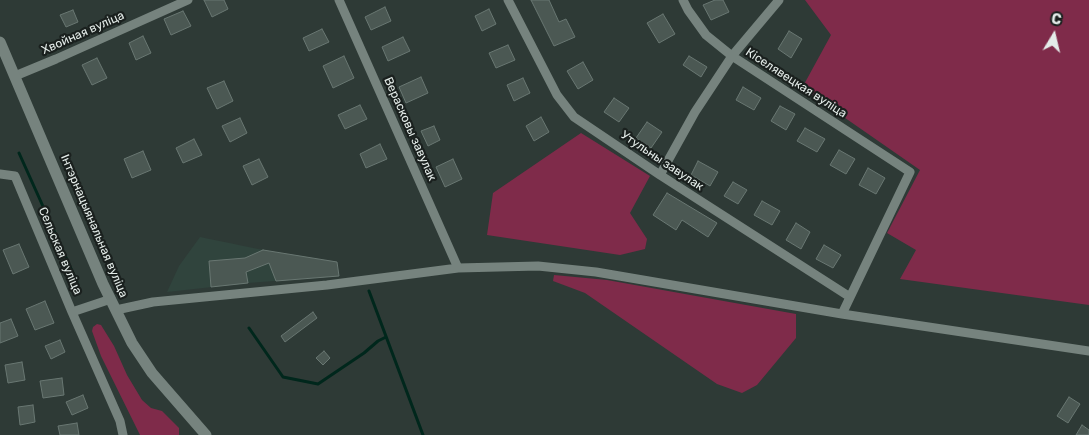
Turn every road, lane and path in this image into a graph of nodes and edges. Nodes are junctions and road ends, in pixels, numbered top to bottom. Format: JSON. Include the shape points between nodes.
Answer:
{"nodes":[{"id":1,"x":188,"y":0,"type":"edge"},
{"id":2,"x":339,"y":0,"type":"edge"},
{"id":3,"x":508,"y":0,"type":"edge"},
{"id":4,"x":683,"y":0,"type":"edge"},
{"id":5,"x":779,"y":0,"type":"edge"},
{"id":6,"x":0,"y":42,"type":"edge"},
{"id":7,"x":732,"y":56,"type":"junction"},
{"id":8,"x":15,"y":76,"type":"junction"},
{"id":9,"x":0,"y":174,"type":"edge"},
{"id":10,"x":660,"y":175,"type":"junction"},
{"id":11,"x":458,"y":268,"type":"junction"},
{"id":12,"x":850,"y":297,"type":"junction"},
{"id":13,"x":111,"y":299,"type":"junction"},
{"id":14,"x":116,"y":310,"type":"junction"},
{"id":15,"x":72,"y":312,"type":"junction"},
{"id":16,"x":842,"y":314,"type":"junction"},
{"id":17,"x":1089,"y":351,"type":"edge"},
{"id":18,"x":123,"y":434,"type":"edge"},
{"id":19,"x":206,"y":435,"type":"edge"}],
"edges":[{"from":1,"to":8,"type":"street","name":"Хвойная вуліца"},
{"from":2,"to":11,"type":"street","name":"Верасковы завулак"},
{"from":3,"to":10,"type":"street","name":"Утульны завулак","via":[[557,95],[574,116]]},
{"from":4,"to":7,"type":"street","name":"Кіселявецкая вуліца","via":[[706,35]]},
{"from":5,"to":7,"type":"street"},
{"from":6,"to":8,"type":"main road","name":"Інтэрнацыянальная вуліца"},
{"from":7,"to":10,"type":"street","via":[[695,112]]},
{"from":7,"to":12,"type":"street","name":"Кіселявецкая вуліца","via":[[910,172]]},
{"from":8,"to":13,"type":"main road","name":"Інтэрнацыянальная вуліца"},
{"from":9,"to":15,"type":"street","name":"Сельская вуліца","via":[[15,176]]},
{"from":10,"to":12,"type":"street","name":"Утульны завулак"},
{"from":11,"to":14,"type":"street","via":[[153,302]]},
{"from":11,"to":16,"type":"street","via":[[538,266],[596,272]]},
{"from":12,"to":16,"type":"street"},
{"from":13,"to":14,"type":"main road","name":"Інтэрнацыянальная вуліца"},
{"from":13,"to":15,"type":"street","name":"Сельская вуліца"},
{"from":14,"to":19,"type":"main road","name":"Інтэрнацыянальная вуліца","via":[[152,373]]},
{"from":15,"to":18,"type":"street"},
{"from":16,"to":17,"type":"street"}]}
